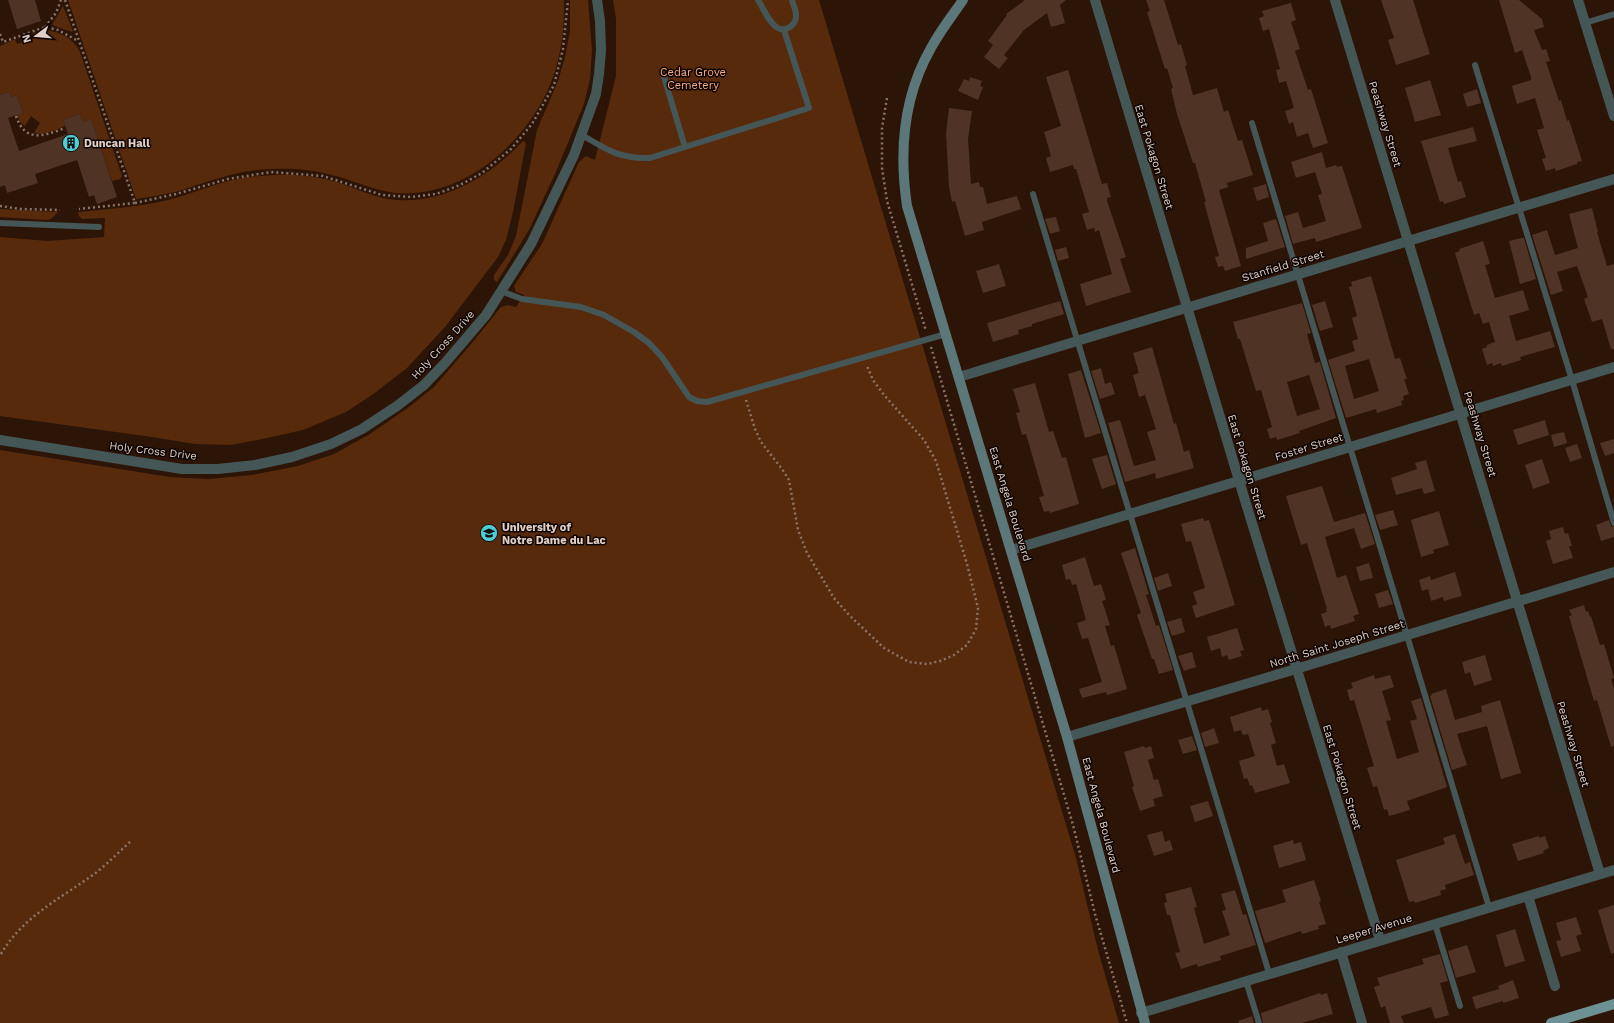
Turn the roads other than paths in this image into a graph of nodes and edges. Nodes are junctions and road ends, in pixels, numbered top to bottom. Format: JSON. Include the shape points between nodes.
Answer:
{"nodes":[{"id":1,"x":597,"y":0,"type":"edge"},
{"id":2,"x":758,"y":0,"type":"edge"},
{"id":3,"x":792,"y":0,"type":"edge"},
{"id":4,"x":963,"y":0,"type":"edge"},
{"id":5,"x":1095,"y":0,"type":"edge"},
{"id":6,"x":1335,"y":0,"type":"edge"},
{"id":7,"x":1578,"y":0,"type":"edge"},
{"id":8,"x":1614,"y":14,"type":"edge"},
{"id":9,"x":1585,"y":23,"type":"junction"},
{"id":10,"x":784,"y":30,"type":"junction"},
{"id":11,"x":1475,"y":65,"type":"dead end"},
{"id":12,"x":664,"y":77,"type":"dead end"},
{"id":13,"x":1614,"y":116,"type":"edge"},
{"id":14,"x":1252,"y":123,"type":"dead end"},
{"id":15,"x":582,"y":135,"type":"junction"},
{"id":16,"x":685,"y":147,"type":"junction"},
{"id":17,"x":1614,"y":179,"type":"edge"},
{"id":18,"x":1033,"y":194,"type":"dead end"},
{"id":19,"x":1518,"y":208,"type":"junction"},
{"id":20,"x":0,"y":223,"type":"edge"},
{"id":21,"x":99,"y":227,"type":"dead end"},
{"id":22,"x":1408,"y":242,"type":"junction"},
{"id":23,"x":1298,"y":274,"type":"junction"},
{"id":24,"x":501,"y":291,"type":"junction"},
{"id":25,"x":1187,"y":308,"type":"junction"},
{"id":26,"x":946,"y":334,"type":"junction"},
{"id":27,"x":1078,"y":340,"type":"junction"},
{"id":28,"x":1614,"y":367,"type":"edge"},
{"id":29,"x":959,"y":377,"type":"junction"},
{"id":30,"x":1572,"y":380,"type":"junction"},
{"id":31,"x":1461,"y":414,"type":"junction"},
{"id":32,"x":0,"y":440,"type":"edge"},
{"id":33,"x":1351,"y":447,"type":"junction"},
{"id":34,"x":1239,"y":481,"type":"junction"},
{"id":35,"x":1130,"y":514,"type":"junction"},
{"id":36,"x":1614,"y":523,"type":"edge"},
{"id":37,"x":1011,"y":550,"type":"junction"},
{"id":38,"x":1614,"y":572,"type":"edge"},
{"id":39,"x":1518,"y":602,"type":"junction"},
{"id":40,"x":1407,"y":635,"type":"junction"},
{"id":41,"x":1296,"y":669,"type":"junction"},
{"id":42,"x":1187,"y":702,"type":"junction"},
{"id":43,"x":1067,"y":737,"type":"junction"},
{"id":44,"x":1614,"y":870,"type":"edge"},
{"id":45,"x":1600,"y":874,"type":"junction"},
{"id":46,"x":1528,"y":896,"type":"junction"},
{"id":47,"x":1489,"y":907,"type":"junction"},
{"id":48,"x":1435,"y":924,"type":"junction"},
{"id":49,"x":1380,"y":940,"type":"junction"},
{"id":50,"x":1341,"y":952,"type":"junction"},
{"id":51,"x":1269,"y":973,"type":"junction"},
{"id":52,"x":1246,"y":981,"type":"junction"},
{"id":53,"x":1555,"y":986,"type":"dead end"},
{"id":54,"x":1614,"y":1004,"type":"edge"},
{"id":55,"x":1460,"y":1006,"type":"dead end"},
{"id":56,"x":1141,"y":1012,"type":"junction"},
{"id":57,"x":1145,"y":1023,"type":"edge"},
{"id":58,"x":1259,"y":1023,"type":"edge"},
{"id":59,"x":1362,"y":1023,"type":"edge"},
{"id":60,"x":1551,"y":1023,"type":"edge"}],
"edges":[{"from":1,"to":15,"type":"street","name":"Holy Cross Drive","via":[[601,50],[599,74]]},
{"from":2,"to":10,"type":"lane","via":[[773,26]]},
{"from":3,"to":10,"type":"lane","via":[[796,21]]},
{"from":4,"to":26,"type":"main road","name":"East Angela Boulevard","via":[[924,60],[908,110],[904,135],[903,167],[907,206]]},
{"from":5,"to":25,"type":"street","name":"East Pokagon Street"},
{"from":6,"to":22,"type":"street","name":"Peashway Street"},
{"from":7,"to":9,"type":"street"},
{"from":8,"to":9,"type":"lane"},
{"from":9,"to":13,"type":"street"},
{"from":10,"to":16,"type":"lane","via":[[809,108]]},
{"from":11,"to":19,"type":"lane"},
{"from":12,"to":16,"type":"lane"},
{"from":14,"to":23,"type":"lane"},
{"from":15,"to":16,"type":"lane","via":[[620,156],[635,158],[650,158]]},
{"from":15,"to":24,"type":"street","name":"Holy Cross Drive","via":[[532,244]]},
{"from":17,"to":19,"type":"street","name":"Stanfield Street"},
{"from":18,"to":27,"type":"lane"},
{"from":19,"to":22,"type":"street","name":"Stanfield Street"},
{"from":19,"to":30,"type":"lane"},
{"from":20,"to":21,"type":"lane"},
{"from":22,"to":23,"type":"street","name":"Stanfield Street"},
{"from":22,"to":31,"type":"street","name":"Peashway Street"},
{"from":23,"to":25,"type":"street","name":"Stanfield Street"},
{"from":23,"to":33,"type":"lane"},
{"from":24,"to":26,"type":"lane","via":[[522,298],[581,308],[604,315],[634,332],[653,347],[689,397],[707,402]]},
{"from":24,"to":32,"type":"street","name":"Holy Cross Drive","via":[[486,315],[424,385],[362,429],[331,444],[292,457],[256,465],[182,469]]},
{"from":25,"to":27,"type":"street","name":"Stanfield Street"},
{"from":25,"to":34,"type":"street","name":"East Pokagon Street"},
{"from":26,"to":29,"type":"main road","name":"East Angela Boulevard"},
{"from":27,"to":29,"type":"street","name":"Stanfield Street"},
{"from":27,"to":35,"type":"lane"},
{"from":28,"to":30,"type":"street","name":"Foster Street"},
{"from":29,"to":37,"type":"main road","name":"East Angela Boulevard"},
{"from":30,"to":31,"type":"street","name":"Foster Street"},
{"from":30,"to":36,"type":"lane"},
{"from":31,"to":33,"type":"street","name":"Foster Street"},
{"from":31,"to":39,"type":"street","name":"Peashway Street"},
{"from":33,"to":34,"type":"street","name":"Foster Street"},
{"from":33,"to":40,"type":"lane"},
{"from":34,"to":35,"type":"street","name":"Foster Street"},
{"from":34,"to":41,"type":"street","name":"East Pokagon Street"},
{"from":35,"to":37,"type":"street","name":"Foster Street"},
{"from":35,"to":42,"type":"lane"},
{"from":37,"to":43,"type":"main road","name":"East Angela Boulevard"},
{"from":38,"to":39,"type":"street","name":"North Saint Joseph Street"},
{"from":39,"to":40,"type":"street","name":"North Saint Joseph Street"},
{"from":39,"to":45,"type":"street","name":"Peashway Street"},
{"from":40,"to":41,"type":"street","name":"North Saint Joseph Street"},
{"from":40,"to":47,"type":"lane"},
{"from":41,"to":42,"type":"street","name":"North Saint Joseph Street"},
{"from":41,"to":49,"type":"street","name":"East Pokagon Street"},
{"from":42,"to":43,"type":"street","name":"North Saint Joseph Street"},
{"from":42,"to":51,"type":"lane"},
{"from":43,"to":56,"type":"main road","name":"East Angela Boulevard"},
{"from":44,"to":45,"type":"street","name":"Leeper Avenue"},
{"from":45,"to":46,"type":"street","name":"Leeper Avenue"},
{"from":46,"to":47,"type":"street","name":"Leeper Avenue"},
{"from":46,"to":53,"type":"street"},
{"from":47,"to":48,"type":"street","name":"Leeper Avenue"},
{"from":48,"to":49,"type":"street","name":"Leeper Avenue"},
{"from":48,"to":55,"type":"lane"},
{"from":49,"to":50,"type":"street","name":"Leeper Avenue"},
{"from":50,"to":51,"type":"street","name":"Leeper Avenue"},
{"from":50,"to":59,"type":"street"},
{"from":51,"to":52,"type":"street","name":"Leeper Avenue"},
{"from":52,"to":56,"type":"street","name":"Leeper Avenue"},
{"from":52,"to":58,"type":"lane"},
{"from":54,"to":60,"type":"main road"},
{"from":56,"to":57,"type":"main road","name":"East Angela Boulevard"}]}
